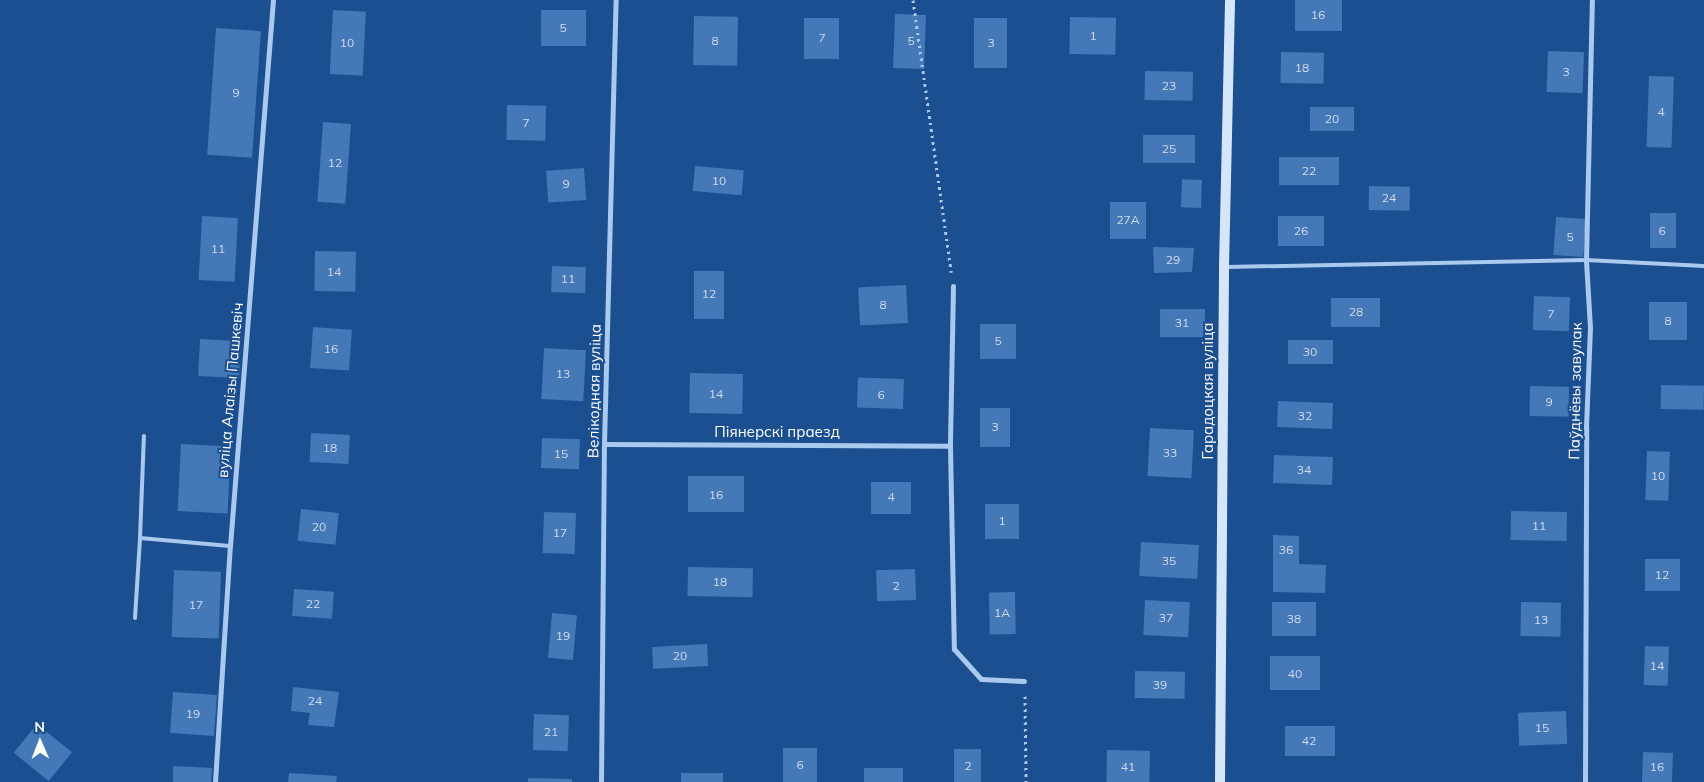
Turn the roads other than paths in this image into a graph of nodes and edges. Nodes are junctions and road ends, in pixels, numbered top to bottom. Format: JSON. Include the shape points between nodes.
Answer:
{"nodes":[{"id":1,"x":273,"y":0,"type":"edge"},
{"id":2,"x":616,"y":0,"type":"edge"},
{"id":3,"x":1230,"y":0,"type":"edge"},
{"id":4,"x":1592,"y":0,"type":"edge"},
{"id":5,"x":1586,"y":260,"type":"junction"},
{"id":6,"x":1704,"y":266,"type":"edge"},
{"id":7,"x":1224,"y":267,"type":"junction"},
{"id":8,"x":953,"y":286,"type":"road end"},
{"id":9,"x":144,"y":436,"type":"dead end"},
{"id":10,"x":604,"y":444,"type":"junction"},
{"id":11,"x":950,"y":446,"type":"junction"},
{"id":12,"x":140,"y":538,"type":"junction"},
{"id":13,"x":230,"y":546,"type":"junction"},
{"id":14,"x":136,"y":618,"type":"dead end"},
{"id":15,"x":1024,"y":681,"type":"road end"},
{"id":16,"x":215,"y":782,"type":"edge"},
{"id":17,"x":602,"y":782,"type":"edge"},
{"id":18,"x":1220,"y":782,"type":"edge"},
{"id":19,"x":1585,"y":782,"type":"edge"}],
"edges":[{"from":1,"to":13,"type":"street","name":"вуліца Алаізы Пашкевіч"},
{"from":2,"to":10,"type":"street","name":"Велікодная вуліца"},
{"from":3,"to":7,"type":"street","name":"Гарадоцкая вуліца"},
{"from":4,"to":5,"type":"street","name":"Паўднёвы завулак"},
{"from":5,"to":6,"type":"lane"},
{"from":5,"to":7,"type":"lane"},
{"from":5,"to":19,"type":"street","name":"Паўднёвы завулак","via":[[1590,328],[1586,426]]},
{"from":7,"to":18,"type":"street","name":"Гарадоцкая вуліца"},
{"from":8,"to":11,"type":"street"},
{"from":9,"to":12,"type":"lane"},
{"from":10,"to":11,"type":"street","name":"Піянерскі праезд"},
{"from":10,"to":17,"type":"street","name":"Велікодная вуліца"},
{"from":11,"to":15,"type":"street","via":[[954,649],[981,679]]},
{"from":12,"to":13,"type":"lane"},
{"from":12,"to":14,"type":"lane"},
{"from":13,"to":16,"type":"street","name":"вуліца Алаізы Пашкевіч"}]}
